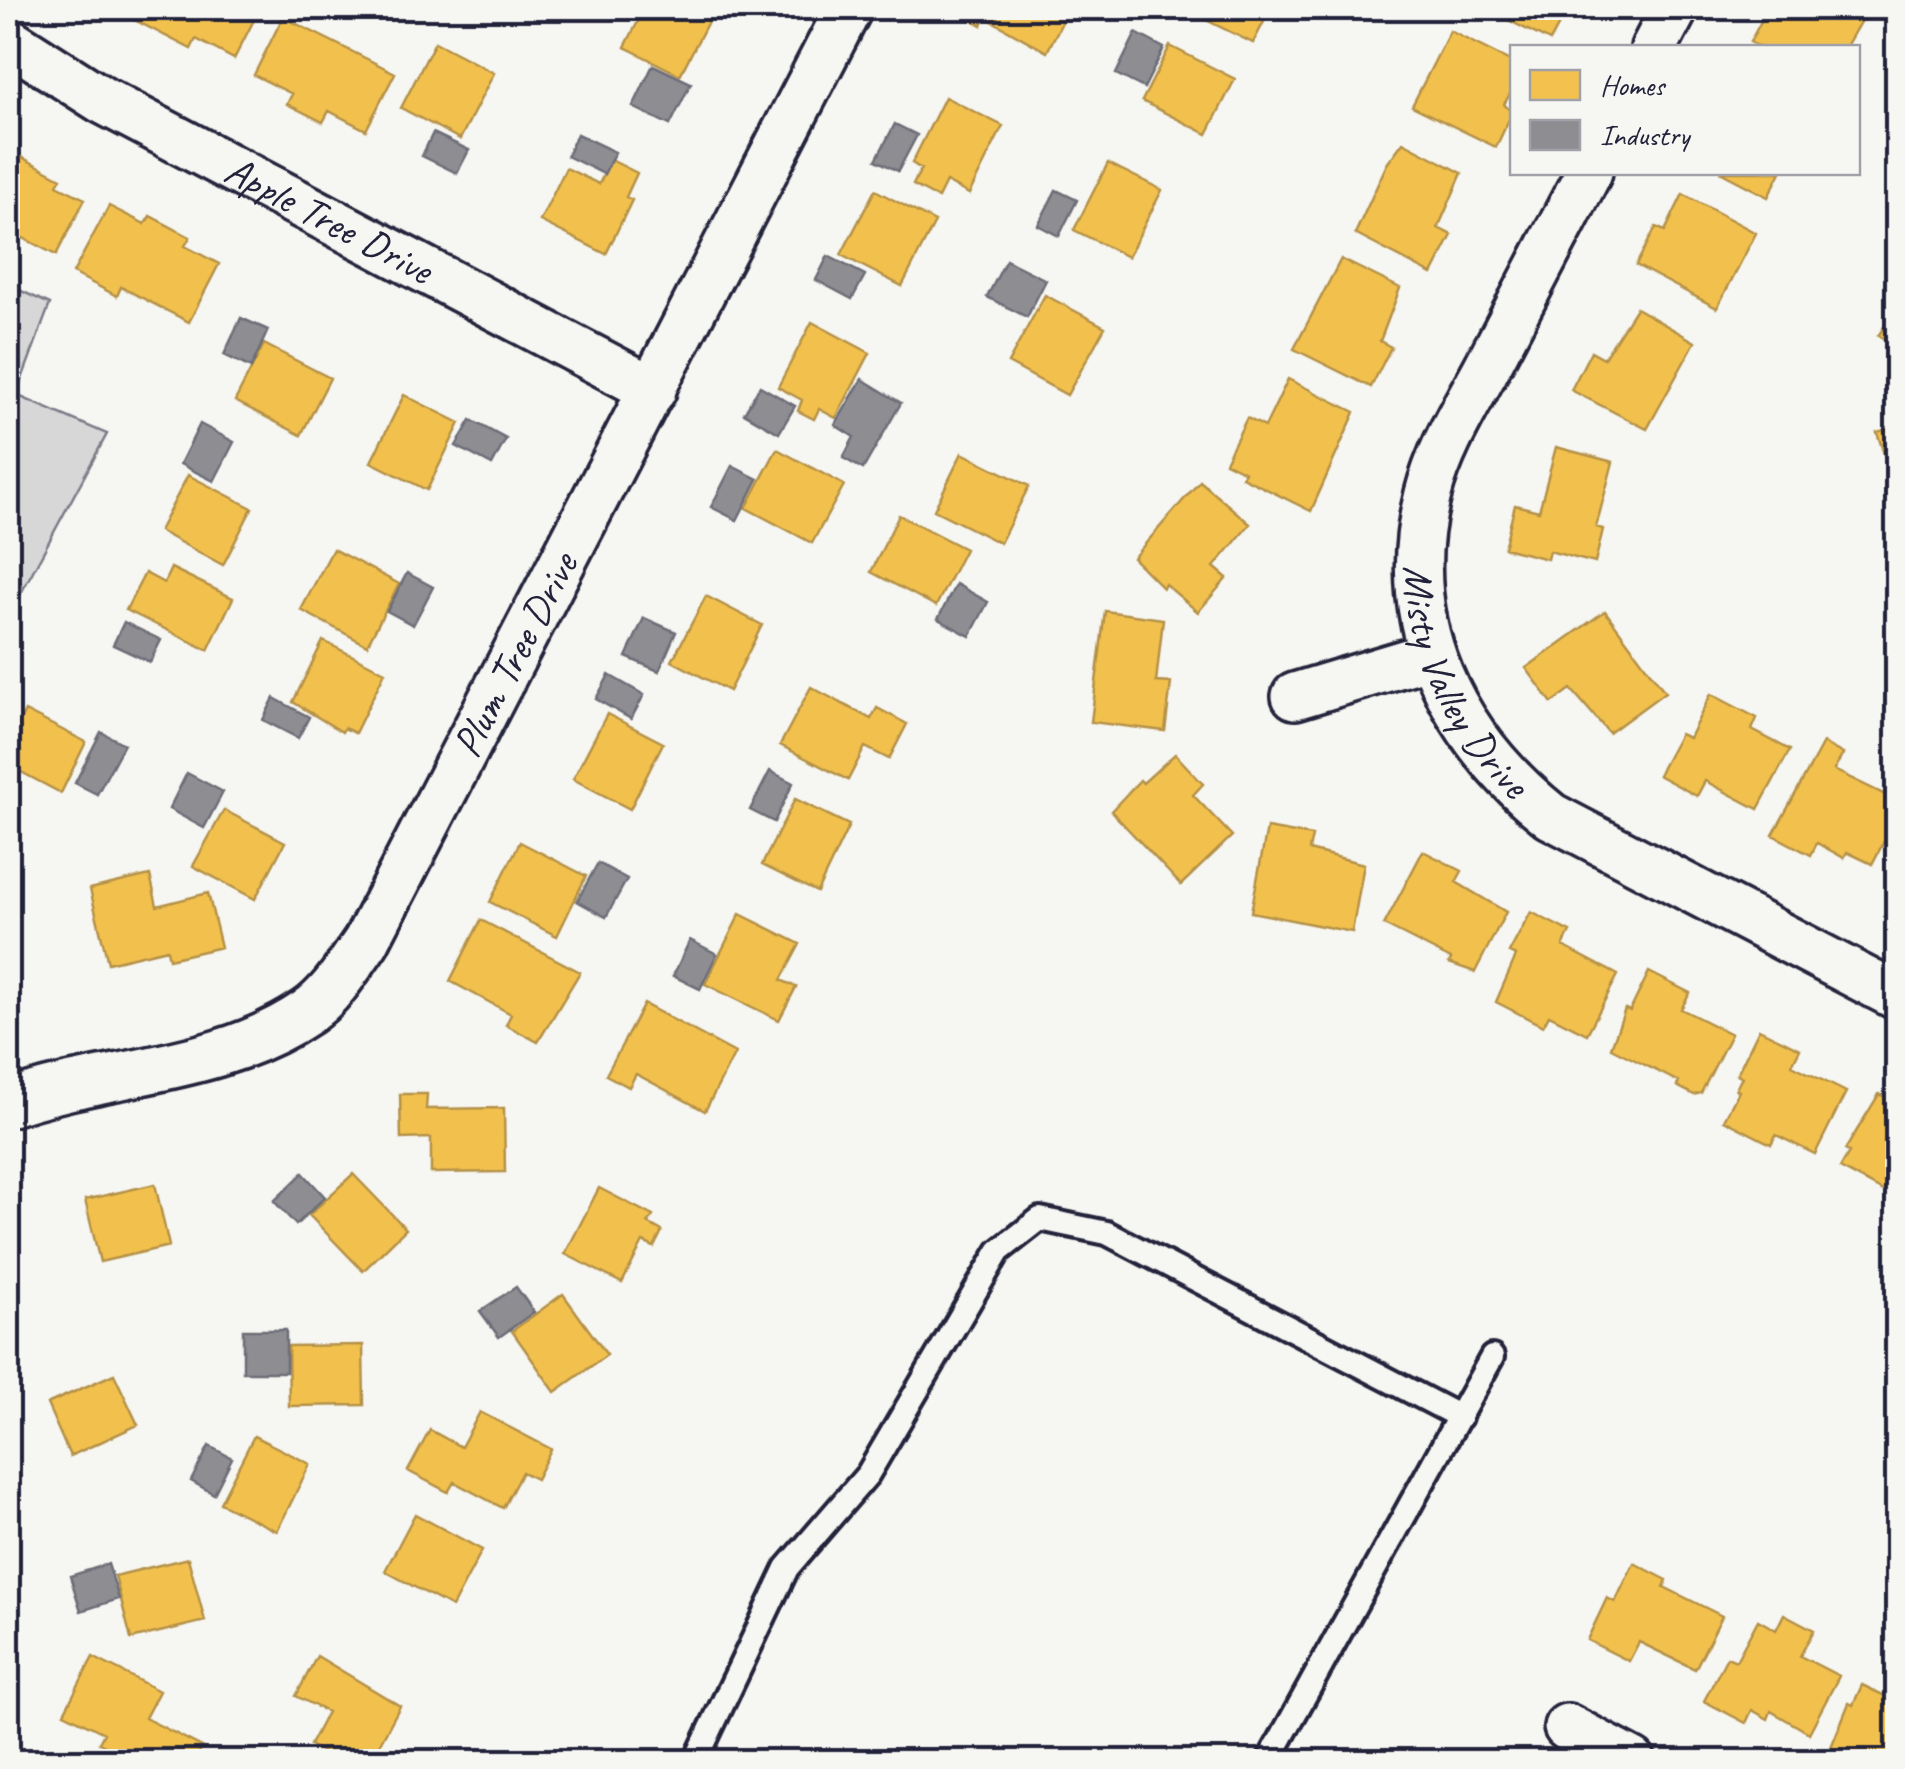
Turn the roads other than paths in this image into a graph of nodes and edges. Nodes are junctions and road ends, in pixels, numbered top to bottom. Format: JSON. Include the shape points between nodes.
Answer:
{"nodes":[{"id":1,"x":848,"y":8,"type":"edge"},
{"id":2,"x":1675,"y":8,"type":"edge"},
{"id":3,"x":8,"y":40,"type":"edge"},
{"id":4,"x":1656,"y":45,"type":"edge"},
{"id":5,"x":1587,"y":175,"type":"edge"},
{"id":6,"x":652,"y":390,"type":"junction"},
{"id":7,"x":1431,"y":655,"type":"junction"},
{"id":8,"x":1295,"y":696,"type":"dead end"},
{"id":9,"x":1898,"y":997,"type":"edge"},
{"id":10,"x":8,"y":1104,"type":"edge"},
{"id":11,"x":1492,"y":1357,"type":"dead end"},
{"id":12,"x":1460,"y":1417,"type":"junction"},
{"id":13,"x":1567,"y":1727,"type":"dead end"},
{"id":14,"x":694,"y":1762,"type":"edge"},
{"id":15,"x":1268,"y":1762,"type":"edge"},
{"id":16,"x":1633,"y":1762,"type":"edge"}],
"edges":[{"from":1,"to":6,"type":"street","name":"Plum Tree Drive"},
{"from":2,"to":4,"type":"street"},
{"from":3,"to":6,"type":"street","name":"Apple Tree Drive","via":[[102,100]]},
{"from":5,"to":7,"type":"street","name":"Misty Valley Drive","via":[[1428,492],[1419,550]]},
{"from":6,"to":10,"type":"street","name":"Plum Tree Drive","via":[[366,942],[340,979],[309,1011],[243,1044]]},
{"from":7,"to":8,"type":"street"},
{"from":7,"to":9,"type":"street","name":"Misty Valley Drive","via":[[1475,742],[1510,784],[1551,816]]},
{"from":11,"to":12,"type":"lane"},
{"from":12,"to":14,"type":"lane","via":[[1107,1233],[1040,1219],[999,1250],[868,1474],[787,1568]]},
{"from":12,"to":15,"type":"lane"},
{"from":13,"to":16,"type":"street"}]}
